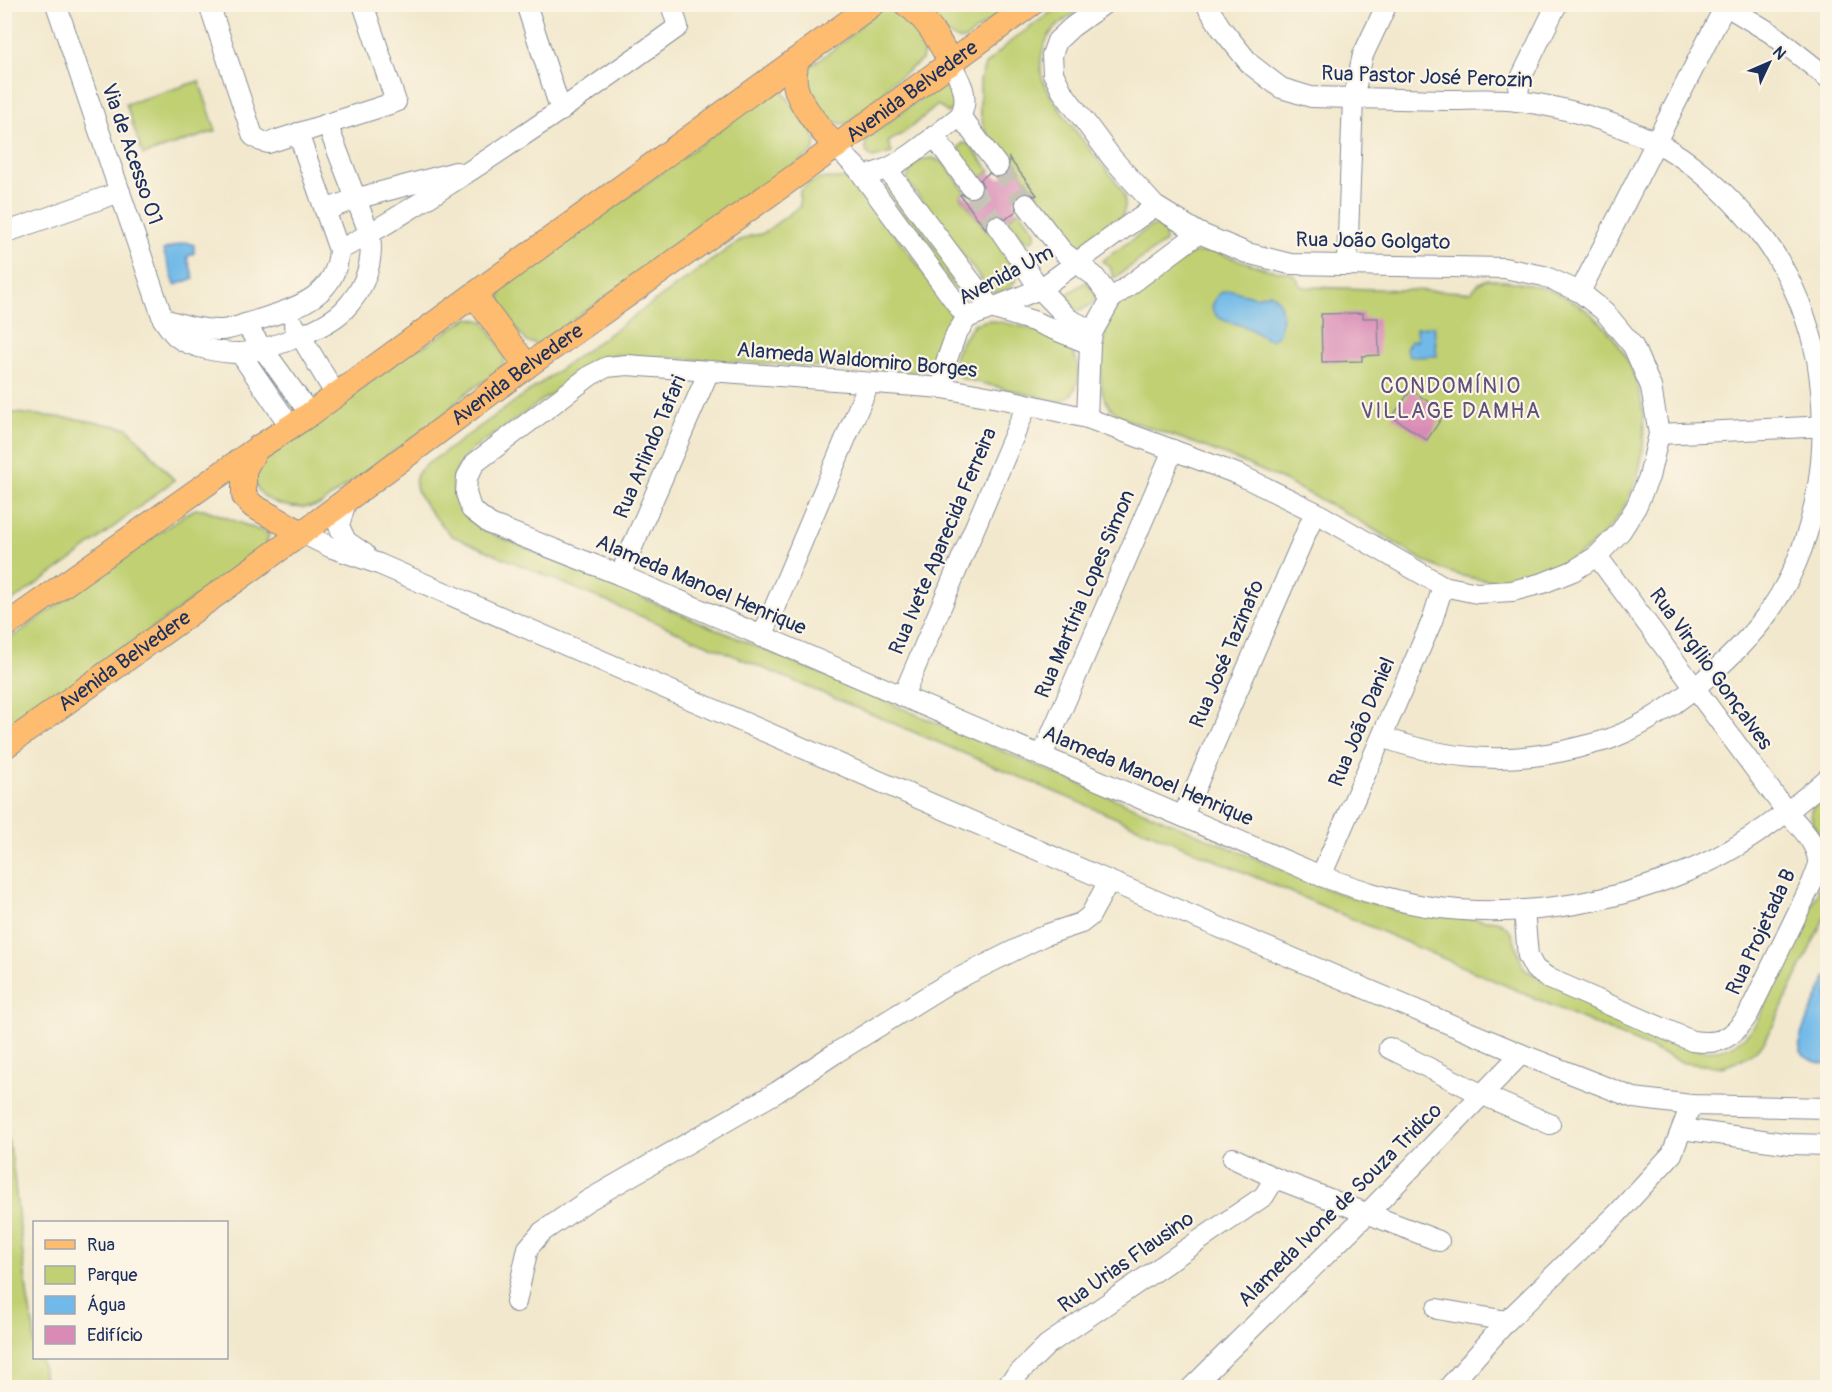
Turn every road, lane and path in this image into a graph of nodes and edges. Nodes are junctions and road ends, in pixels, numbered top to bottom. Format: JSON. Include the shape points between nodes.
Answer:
{"nodes":[{"id":1,"x":56,"y":4,"type":"edge"},
{"id":2,"x":209,"y":4,"type":"edge"},
{"id":3,"x":363,"y":4,"type":"edge"},
{"id":4,"x":526,"y":4,"type":"edge"},
{"id":5,"x":671,"y":4,"type":"edge"},
{"id":6,"x":873,"y":4,"type":"edge"},
{"id":7,"x":906,"y":4,"type":"edge"},
{"id":8,"x":1031,"y":4,"type":"edge"},
{"id":9,"x":1104,"y":4,"type":"edge"},
{"id":10,"x":1206,"y":4,"type":"edge"},
{"id":11,"x":1387,"y":4,"type":"edge"},
{"id":12,"x":1557,"y":4,"type":"edge"},
{"id":13,"x":1726,"y":5,"type":"edge"},
{"id":14,"x":796,"y":60,"type":"junction"},
{"id":15,"x":951,"y":63,"type":"junction"},
{"id":16,"x":1827,"y":78,"type":"edge"},
{"id":17,"x":1353,"y":98,"type":"junction"},
{"id":18,"x":1517,"y":101,"type":"junction"},
{"id":19,"x":561,"y":111,"type":"junction"},
{"id":20,"x":960,"y":116,"type":"junction"},
{"id":21,"x":327,"y":124,"type":"junction"},
{"id":22,"x":298,"y":134,"type":"junction"},
{"id":23,"x":934,"y":136,"type":"junction"},
{"id":24,"x":1655,"y":142,"type":"junction"},
{"id":25,"x":836,"y":147,"type":"junction"},
{"id":26,"x":998,"y":166,"type":"tunnel mouth"},
{"id":27,"x":476,"y":167,"type":"junction"},
{"id":28,"x":858,"y":168,"type":"junction"},
{"id":29,"x":887,"y":169,"type":"junction"},
{"id":30,"x":971,"y":187,"type":"tunnel mouth"},
{"id":31,"x":120,"y":192,"type":"junction"},
{"id":32,"x":355,"y":199,"type":"junction"},
{"id":33,"x":1026,"y":204,"type":"tunnel mouth"},
{"id":34,"x":1155,"y":206,"type":"junction"},
{"id":35,"x":325,"y":210,"type":"junction"},
{"id":36,"x":997,"y":226,"type":"tunnel mouth"},
{"id":37,"x":4,"y":233,"type":"edge"},
{"id":38,"x":1199,"y":233,"type":"junction"},
{"id":39,"x":370,"y":235,"type":"junction"},
{"id":40,"x":339,"y":250,"type":"junction"},
{"id":41,"x":1078,"y":264,"type":"junction"},
{"id":42,"x":1347,"y":265,"type":"junction"},
{"id":43,"x":1040,"y":289,"type":"junction"},
{"id":44,"x":1580,"y":292,"type":"junction"},
{"id":45,"x":474,"y":295,"type":"junction"},
{"id":46,"x":1111,"y":299,"type":"junction"},
{"id":47,"x":991,"y":308,"type":"junction"},
{"id":48,"x":286,"y":311,"type":"junction"},
{"id":49,"x":967,"y":318,"type":"junction"},
{"id":50,"x":163,"y":319,"type":"junction"},
{"id":51,"x":245,"y":324,"type":"junction"},
{"id":52,"x":301,"y":335,"type":"junction"},
{"id":53,"x":1091,"y":338,"type":"junction"},
{"id":54,"x":262,"y":349,"type":"junction"},
{"id":55,"x":240,"y":353,"type":"junction"},
{"id":56,"x":527,"y":366,"type":"junction"},
{"id":57,"x":709,"y":372,"type":"junction"},
{"id":58,"x":869,"y":383,"type":"junction"},
{"id":59,"x":942,"y":388,"type":"junction"},
{"id":60,"x":336,"y":395,"type":"junction"},
{"id":61,"x":1027,"y":405,"type":"junction"},
{"id":62,"x":1087,"y":418,"type":"junction"},
{"id":63,"x":300,"y":420,"type":"junction"},
{"id":64,"x":1827,"y":427,"type":"edge"},
{"id":65,"x":1659,"y":434,"type":"junction"},
{"id":66,"x":256,"y":449,"type":"junction"},
{"id":67,"x":1173,"y":450,"type":"junction"},
{"id":68,"x":466,"y":493,"type":"joint"},
{"id":69,"x":346,"y":501,"type":"junction"},
{"id":70,"x":1315,"y":512,"type":"junction"},
{"id":71,"x":302,"y":533,"type":"junction"},
{"id":72,"x":1597,"y":556,"type":"junction"},
{"id":73,"x":379,"y":564,"type":"junction"},
{"id":74,"x":620,"y":575,"type":"junction"},
{"id":75,"x":1443,"y":586,"type":"junction"},
{"id":76,"x":4,"y":627,"type":"edge"},
{"id":77,"x":762,"y":637,"type":"junction"},
{"id":78,"x":1695,"y":688,"type":"junction"},
{"id":79,"x":903,"y":696,"type":"junction"},
{"id":80,"x":1382,"y":737,"type":"junction"},
{"id":81,"x":4,"y":747,"type":"edge"},
{"id":82,"x":1042,"y":756,"type":"junction"},
{"id":83,"x":1827,"y":778,"type":"edge"},
{"id":84,"x":1786,"y":811,"type":"junction"},
{"id":85,"x":1183,"y":816,"type":"junction"},
{"id":86,"x":1321,"y":876,"type":"junction"},
{"id":87,"x":1109,"y":882,"type":"junction"},
{"id":88,"x":1524,"y":910,"type":"junction"},
{"id":89,"x":1389,"y":1047,"type":"dead end"},
{"id":90,"x":1521,"y":1054,"type":"junction"},
{"id":91,"x":1483,"y":1095,"type":"junction"},
{"id":92,"x":1691,"y":1105,"type":"junction"},
{"id":93,"x":1827,"y":1108,"type":"edge"},
{"id":94,"x":1550,"y":1124,"type":"dead end"},
{"id":95,"x":1682,"y":1129,"type":"junction"},
{"id":96,"x":1827,"y":1145,"type":"edge"},
{"id":97,"x":1233,"y":1158,"type":"dead end"},
{"id":98,"x":1275,"y":1178,"type":"junction"},
{"id":99,"x":1366,"y":1214,"type":"junction"},
{"id":100,"x":1439,"y":1241,"type":"dead end"},
{"id":101,"x":516,"y":1302,"type":"dead end"},
{"id":102,"x":1437,"y":1309,"type":"dead end"},
{"id":103,"x":1507,"y":1321,"type":"junction"},
{"id":104,"x":1004,"y":1388,"type":"edge"},
{"id":105,"x":1191,"y":1388,"type":"edge"},
{"id":106,"x":1448,"y":1388,"type":"edge"}],
"edges":[{"from":1,"to":31,"type":"street","name":"Via de Acesso 01"},
{"from":2,"to":22,"type":"street","via":[[254,136],[268,143]]},
{"from":3,"to":21,"type":"street","via":[[396,102]]},
{"from":4,"to":19,"type":"street"},
{"from":5,"to":19,"type":"street","via":[[678,27]]},
{"from":6,"to":14,"type":"main road"},
{"from":7,"to":15,"type":"main road","via":[[918,12],[939,39]]},
{"from":8,"to":15,"type":"main road","name":"Avenida Belvedere"},
{"from":9,"to":34,"type":"street","name":"Rua João Golgato","via":[[1057,41],[1052,55],[1053,73],[1112,158]]},
{"from":10,"to":17,"type":"street","name":"Rua Pastor José Perozin","via":[[1250,64],[1281,88],[1311,97]]},
{"from":11,"to":17,"type":"street","via":[[1363,55]]},
{"from":12,"to":18,"type":"street","via":[[1520,80]]},
{"from":13,"to":16,"type":"street","via":[[1772,33]]},
{"from":13,"to":24,"type":"street"},
{"from":14,"to":25,"type":"main road","via":[[795,84],[800,97]]},
{"from":14,"to":45,"type":"main road"},
{"from":15,"to":20,"type":"street","via":[[966,99]]},
{"from":15,"to":25,"type":"main road","name":"Avenida Belvedere"},
{"from":17,"to":18,"type":"street","name":"Rua Pastor José Perozin"},
{"from":17,"to":42,"type":"street"},
{"from":18,"to":24,"type":"street","name":"Rua Pastor José Perozin","via":[[1599,119]]},
{"from":19,"to":27,"type":"street"},
{"from":20,"to":23,"type":"street"},
{"from":20,"to":26,"type":"street"},
{"from":21,"to":22,"type":"street"},
{"from":21,"to":32,"type":"street"},
{"from":22,"to":35,"type":"street"},
{"from":23,"to":29,"type":"street"},
{"from":23,"to":30,"type":"street"},
{"from":24,"to":44,"type":"street"},
{"from":24,"to":64,"type":"street","name":"Rua Pastor José Perozin","via":[[1699,171],[1735,203],[1771,246],[1796,292],[1812,337],[1822,378]]},
{"from":25,"to":28,"type":"street"},
{"from":25,"to":56,"type":"main road","name":"Avenida Belvedere"},
{"from":27,"to":32,"type":"street"},
{"from":27,"to":39,"type":"street"},
{"from":28,"to":29,"type":"street","via":[[871,173]]},
{"from":28,"to":49,"type":"street"},
{"from":29,"to":47,"type":"street"},
{"from":31,"to":37,"type":"street"},
{"from":31,"to":50,"type":"street","name":"Via de Acesso 01"},
{"from":32,"to":35,"type":"street"},
{"from":32,"to":39,"type":"street"},
{"from":33,"to":41,"type":"street","via":[[1063,252]]},
{"from":34,"to":38,"type":"street","name":"Rua João Golgato"},
{"from":34,"to":41,"type":"street","name":"Avenida Um"},
{"from":35,"to":40,"type":"street"},
{"from":36,"to":43,"type":"street"},
{"from":38,"to":42,"type":"street","name":"Rua João Golgato","via":[[1247,253],[1290,264]]},
{"from":38,"to":46,"type":"street"},
{"from":39,"to":40,"type":"street"},
{"from":39,"to":52,"type":"street","via":[[369,266],[363,286],[343,312]]},
{"from":40,"to":48,"type":"street","via":[[339,260],[328,284],[310,301]]},
{"from":41,"to":43,"type":"street","name":"Avenida Um"},
{"from":41,"to":46,"type":"street","via":[[1100,282]]},
{"from":42,"to":44,"type":"street","name":"Rua João Golgato","via":[[1503,268],[1544,276]]},
{"from":43,"to":47,"type":"street","name":"Avenida Um"},
{"from":43,"to":53,"type":"street"},
{"from":44,"to":65,"type":"street","name":"Rua João Golgato","via":[[1604,311],[1633,346],[1651,387]]},
{"from":45,"to":56,"type":"main road"},
{"from":45,"to":60,"type":"main road"},
{"from":46,"to":53,"type":"street"},
{"from":47,"to":49,"type":"street","name":"Avenida Um"},
{"from":47,"to":53,"type":"street"},
{"from":48,"to":51,"type":"street"},
{"from":48,"to":52,"type":"street"},
{"from":49,"to":59,"type":"street","name":"Avenida Um","via":[[956,334]]},
{"from":50,"to":51,"type":"street","via":[[200,329],[223,330]]},
{"from":50,"to":55,"type":"street","via":[[178,337],[201,348]]},
{"from":51,"to":54,"type":"street"},
{"from":52,"to":54,"type":"street"},
{"from":52,"to":60,"type":"street"},
{"from":53,"to":62,"type":"street"},
{"from":54,"to":55,"type":"street"},
{"from":54,"to":63,"type":"street"},
{"from":55,"to":63,"type":"street"},
{"from":56,"to":69,"type":"main road","name":"Avenida Belvedere"},
{"from":57,"to":58,"type":"street","name":"Alameda Waldomiro Borges"},
{"from":57,"to":68,"type":"street","name":"Alameda Waldomiro Borges","via":[[607,367],[476,462],[467,477]]},
{"from":57,"to":74,"type":"street","name":"Rua Arlindo Tafari"},
{"from":58,"to":59,"type":"street","name":"Alameda Waldomiro Borges"},
{"from":58,"to":77,"type":"street"},
{"from":59,"to":61,"type":"street","name":"Alameda Waldomiro Borges"},
{"from":60,"to":63,"type":"main road"},
{"from":61,"to":62,"type":"street","name":"Alameda Waldomiro Borges"},
{"from":61,"to":79,"type":"street","name":"Rua Ivete Aparecida Ferreira"},
{"from":62,"to":67,"type":"street","name":"Alameda Waldomiro Borges"},
{"from":63,"to":66,"type":"main road"},
{"from":64,"to":65,"type":"street"},
{"from":64,"to":78,"type":"street","name":"Rua Pastor José Perozin","via":[[1821,485],[1809,534],[1788,580],[1761,623]]},
{"from":65,"to":72,"type":"street","name":"Alameda Waldomiro Borges","via":[[1649,477],[1636,507],[1621,531]]},
{"from":66,"to":71,"type":"main road","via":[[244,470],[244,496],[253,506]]},
{"from":66,"to":76,"type":"main road"},
{"from":67,"to":70,"type":"street","name":"Alameda Waldomiro Borges","via":[[1239,475]]},
{"from":67,"to":82,"type":"street","name":"Rua Martíria Lopes Simon"},
{"from":68,"to":74,"type":"street","name":"Alameda Manoel Henrique","via":[[471,509],[490,524]]},
{"from":69,"to":71,"type":"main road","name":"Avenida Belvedere"},
{"from":69,"to":73,"type":"street","via":[[339,526],[346,541]]},
{"from":70,"to":75,"type":"street","name":"Alameda Waldomiro Borges"},
{"from":70,"to":85,"type":"street","name":"Rua José Tazinafo"},
{"from":71,"to":73,"type":"street"},
{"from":71,"to":81,"type":"main road","name":"Avenida Belvedere"},
{"from":72,"to":75,"type":"street","name":"Alameda Waldomiro Borges","via":[[1573,571],[1512,591],[1477,593]]},
{"from":72,"to":78,"type":"street","name":"Rua Virgílio Gonçalves"},
{"from":73,"to":87,"type":"street"},
{"from":74,"to":77,"type":"street","name":"Alameda Manoel Henrique"},
{"from":75,"to":80,"type":"street","name":"Rua João Daniel"},
{"from":77,"to":79,"type":"street","name":"Alameda Manoel Henrique"},
{"from":78,"to":80,"type":"street","name":"Rua Pastor José Perozin","via":[[1660,715],[1610,739],[1553,754],[1503,759],[1454,756]]},
{"from":78,"to":84,"type":"street","name":"Rua Virgílio Gonçalves"},
{"from":79,"to":82,"type":"street","name":"Alameda Manoel Henrique"},
{"from":80,"to":86,"type":"street","name":"Rua João Daniel"},
{"from":82,"to":85,"type":"street","name":"Alameda Manoel Henrique"},
{"from":83,"to":84,"type":"street","name":"Alameda Manoel Henrique"},
{"from":84,"to":88,"type":"street","name":"Alameda Manoel Henrique","via":[[1690,871],[1634,891]]},
{"from":84,"to":88,"type":"street","name":"Rua Projetada B","via":[[1816,851],[1818,865],[1748,1015],[1726,1039],[1710,1043],[1692,1041],[1550,979],[1535,969],[1528,956]]},
{"from":85,"to":86,"type":"street","name":"Alameda Manoel Henrique"},
{"from":86,"to":88,"type":"street","name":"Alameda Manoel Henrique","via":[[1372,894],[1426,906]]},
{"from":87,"to":90,"type":"street"},
{"from":87,"to":101,"type":"street","via":[[1090,916],[1081,923],[1044,935],[947,984],[777,1092],[587,1201],[542,1232],[528,1248]]},
{"from":89,"to":91,"type":"street"},
{"from":90,"to":91,"type":"street","name":"Alameda Ivone de Souza Tridico"},
{"from":90,"to":92,"type":"street","via":[[1634,1098]]},
{"from":91,"to":94,"type":"street"},
{"from":91,"to":99,"type":"street","name":"Alameda Ivone de Souza Tridico"},
{"from":92,"to":93,"type":"street"},
{"from":92,"to":95,"type":"street"},
{"from":95,"to":96,"type":"street"},
{"from":95,"to":103,"type":"street","via":[[1672,1154],[1657,1172]]},
{"from":97,"to":98,"type":"street"},
{"from":98,"to":99,"type":"street"},
{"from":98,"to":104,"type":"street","name":"Rua Urias Flausino","via":[[1264,1196],[1047,1345]]},
{"from":99,"to":100,"type":"street"},
{"from":99,"to":105,"type":"street","name":"Alameda Ivone de Souza Tridico"},
{"from":102,"to":103,"type":"street"},
{"from":103,"to":106,"type":"street"}]}
